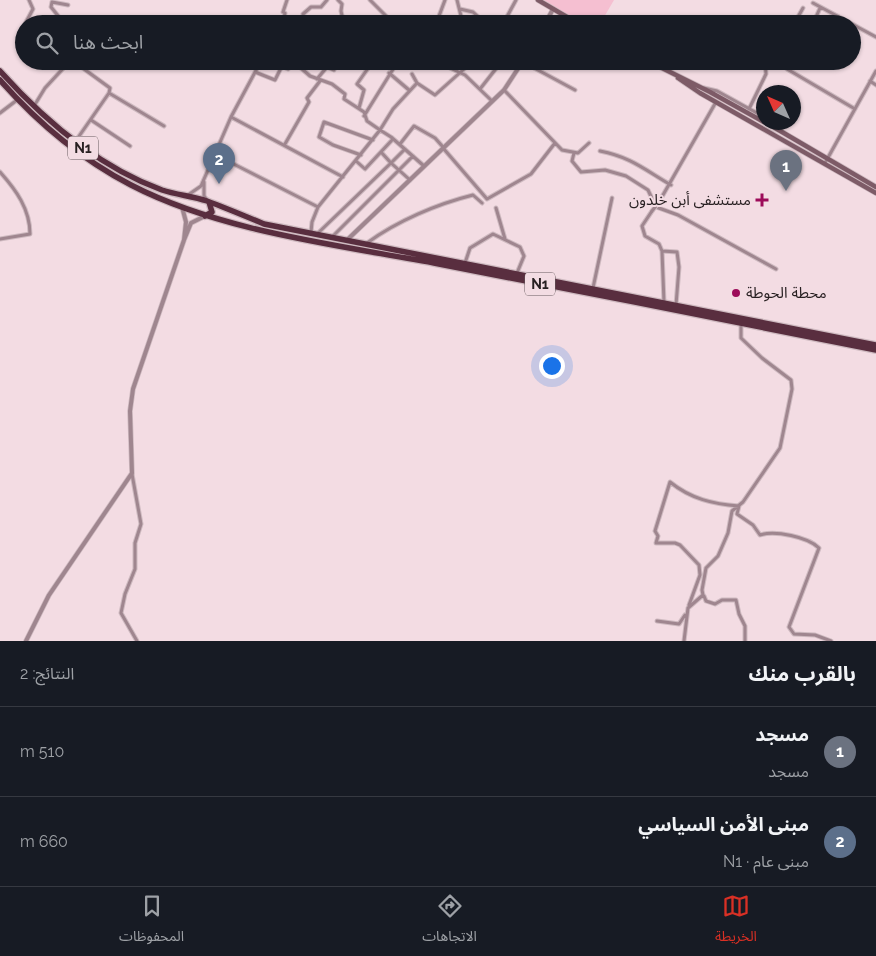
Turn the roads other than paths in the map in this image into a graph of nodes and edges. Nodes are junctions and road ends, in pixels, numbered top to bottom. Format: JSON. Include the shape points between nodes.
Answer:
{"nodes":[{"id":1,"x":29,"y":0,"type":"edge"},
{"id":2,"x":287,"y":0,"type":"edge"},
{"id":3,"x":327,"y":0,"type":"edge"},
{"id":4,"x":338,"y":0,"type":"edge"},
{"id":5,"x":370,"y":0,"type":"edge"},
{"id":6,"x":445,"y":0,"type":"edge"},
{"id":7,"x":457,"y":0,"type":"edge"},
{"id":8,"x":516,"y":0,"type":"edge"},
{"id":9,"x":538,"y":0,"type":"edge"},
{"id":10,"x":813,"y":3,"type":"dead end"},
{"id":11,"x":68,"y":5,"type":"dead end"},
{"id":12,"x":803,"y":8,"type":"dead end"},
{"id":13,"x":820,"y":8,"type":"junction"},
{"id":14,"x":460,"y":9,"type":"junction"},
{"id":15,"x":553,"y":10,"type":"junction"},
{"id":16,"x":303,"y":14,"type":"dead end"},
{"id":17,"x":30,"y":15,"type":"edge"},
{"id":18,"x":58,"y":15,"type":"edge"},
{"id":19,"x":285,"y":15,"type":"edge"},
{"id":20,"x":342,"y":15,"type":"edge"},
{"id":21,"x":385,"y":15,"type":"edge"},
{"id":22,"x":439,"y":15,"type":"edge"},
{"id":23,"x":461,"y":15,"type":"edge"},
{"id":24,"x":476,"y":15,"type":"edge"},
{"id":25,"x":508,"y":15,"type":"edge"},
{"id":26,"x":550,"y":15,"type":"edge"},
{"id":27,"x":562,"y":15,"type":"edge"},
{"id":28,"x":799,"y":15,"type":"edge"},
{"id":29,"x":817,"y":15,"type":"edge"},
{"id":30,"x":834,"y":15,"type":"edge"},
{"id":31,"x":861,"y":29,"type":"edge"},
{"id":32,"x":876,"y":37,"type":"edge"},
{"id":33,"x":63,"y":70,"type":"edge"},
{"id":34,"x":85,"y":70,"type":"edge"},
{"id":35,"x":280,"y":70,"type":"edge"},
{"id":36,"x":305,"y":70,"type":"edge"},
{"id":37,"x":325,"y":70,"type":"edge"},
{"id":38,"x":366,"y":70,"type":"edge"},
{"id":39,"x":391,"y":70,"type":"edge"},
{"id":40,"x":454,"y":70,"type":"edge"},
{"id":41,"x":464,"y":70,"type":"edge"},
{"id":42,"x":495,"y":70,"type":"edge"},
{"id":43,"x":518,"y":70,"type":"edge"},
{"id":44,"x":538,"y":70,"type":"edge"},
{"id":45,"x":664,"y":70,"type":"edge"},
{"id":46,"x":766,"y":70,"type":"edge"},
{"id":47,"x":789,"y":70,"type":"edge"},
{"id":48,"x":0,"y":71,"type":"edge"},
{"id":49,"x":876,"y":71,"type":"edge"},
{"id":50,"x":256,"y":72,"type":"joint"},
{"id":51,"x":389,"y":73,"type":"junction"},
{"id":52,"x":461,"y":73,"type":"junction"},
{"id":53,"x":412,"y":74,"type":"dead end"},
{"id":54,"x":678,"y":78,"type":"junction"},
{"id":55,"x":0,"y":80,"type":"edge"},
{"id":56,"x":318,"y":80,"type":"junction"},
{"id":57,"x":870,"y":81,"type":"junction"},
{"id":58,"x":417,"y":83,"type":"junction"},
{"id":59,"x":876,"y":85,"type":"edge"},
{"id":60,"x":702,"y":88,"type":"junction"},
{"id":61,"x":480,"y":89,"type":"junction"},
{"id":62,"x":410,"y":90,"type":"junction"},
{"id":63,"x":504,"y":90,"type":"junction"},
{"id":64,"x":576,"y":90,"type":"dead end"},
{"id":65,"x":109,"y":93,"type":"junction"},
{"id":66,"x":17,"y":100,"type":"junction"},
{"id":67,"x":492,"y":101,"type":"junction"},
{"id":68,"x":716,"y":102,"type":"junction"},
{"id":69,"x":33,"y":106,"type":"junction"},
{"id":70,"x":359,"y":108,"type":"junction"},
{"id":71,"x":749,"y":108,"type":"junction"},
{"id":72,"x":855,"y":109,"type":"junction"},
{"id":73,"x":756,"y":112,"type":"edge"},
{"id":74,"x":0,"y":113,"type":"edge"},
{"id":75,"x":231,"y":117,"type":"junction"},
{"id":76,"x":364,"y":117,"type":"junction"},
{"id":77,"x":756,"y":118,"type":"edge"},
{"id":78,"x":90,"y":120,"type":"junction"},
{"id":79,"x":164,"y":126,"type":"dead end"},
{"id":80,"x":380,"y":130,"type":"junction"},
{"id":81,"x":780,"y":131,"type":"edge"},
{"id":82,"x":393,"y":138,"type":"junction"},
{"id":83,"x":373,"y":140,"type":"junction"},
{"id":84,"x":75,"y":142,"type":"junction"},
{"id":85,"x":555,"y":143,"type":"junction"},
{"id":86,"x":589,"y":143,"type":"dead end"},
{"id":87,"x":285,"y":144,"type":"junction"},
{"id":88,"x":400,"y":144,"type":"junction"},
{"id":89,"x":130,"y":146,"type":"dead end"},
{"id":90,"x":443,"y":148,"type":"junction"},
{"id":91,"x":405,"y":149,"type":"junction"},
{"id":92,"x":600,"y":151,"type":"dead end"},
{"id":93,"x":381,"y":152,"type":"junction"},
{"id":94,"x":574,"y":153,"type":"junction"},
{"id":95,"x":214,"y":154,"type":"junction"},
{"id":96,"x":361,"y":155,"type":"junction"},
{"id":97,"x":413,"y":156,"type":"junction"},
{"id":98,"x":356,"y":161,"type":"junction"},
{"id":99,"x":827,"y":161,"type":"junction"},
{"id":100,"x":392,"y":163,"type":"junction"},
{"id":101,"x":425,"y":167,"type":"junction"},
{"id":102,"x":399,"y":170,"type":"junction"},
{"id":103,"x":0,"y":172,"type":"edge"},
{"id":104,"x":205,"y":172,"type":"junction"},
{"id":105,"x":343,"y":177,"type":"junction"},
{"id":106,"x":410,"y":180,"type":"junction"},
{"id":107,"x":671,"y":185,"type":"junction"},
{"id":108,"x":876,"y":187,"type":"edge"},
{"id":109,"x":876,"y":193,"type":"edge"},
{"id":110,"x":186,"y":195,"type":"junction"},
{"id":111,"x":612,"y":198,"type":"dead end"},
{"id":112,"x":209,"y":202,"type":"junction"},
{"id":113,"x":482,"y":203,"type":"dead end"},
{"id":114,"x":182,"y":207,"type":"junction"},
{"id":115,"x":318,"y":207,"type":"junction"},
{"id":116,"x":496,"y":208,"type":"dead end"},
{"id":117,"x":205,"y":216,"type":"junction"},
{"id":118,"x":314,"y":233,"type":"junction"},
{"id":119,"x":331,"y":237,"type":"junction"},
{"id":120,"x":0,"y":239,"type":"edge"},
{"id":121,"x":184,"y":240,"type":"junction"},
{"id":122,"x":347,"y":240,"type":"junction"},
{"id":123,"x":505,"y":240,"type":"junction"},
{"id":124,"x":367,"y":243,"type":"junction"},
{"id":125,"x":662,"y":251,"type":"junction"},
{"id":126,"x":465,"y":263,"type":"junction"},
{"id":127,"x":776,"y":269,"type":"dead end"},
{"id":128,"x":517,"y":274,"type":"junction"},
{"id":129,"x":592,"y":289,"type":"junction"},
{"id":130,"x":664,"y":303,"type":"junction"},
{"id":131,"x":676,"y":305,"type":"junction"},
{"id":132,"x":741,"y":324,"type":"junction"},
{"id":133,"x":876,"y":345,"type":"edge"},
{"id":134,"x":876,"y":350,"type":"edge"},
{"id":135,"x":132,"y":472,"type":"junction"},
{"id":136,"x":740,"y":506,"type":"junction"},
{"id":137,"x":704,"y":595,"type":"junction"},
{"id":138,"x":688,"y":608,"type":"junction"},
{"id":139,"x":658,"y":621,"type":"dead end"},
{"id":140,"x":26,"y":641,"type":"edge"},
{"id":141,"x":137,"y":641,"type":"edge"},
{"id":142,"x":684,"y":641,"type":"edge"},
{"id":143,"x":745,"y":641,"type":"edge"},
{"id":144,"x":831,"y":641,"type":"edge"}],
"edges":[{"from":1,"to":17,"type":"street","via":[[33,9]]},
{"from":2,"to":19,"type":"street"},
{"from":3,"to":16,"type":"street"},
{"from":4,"to":20,"type":"street","via":[[342,4]]},
{"from":5,"to":21,"type":"street"},
{"from":6,"to":22,"type":"street"},
{"from":7,"to":14,"type":"street"},
{"from":8,"to":25,"type":"street"},
{"from":9,"to":15,"type":"main road"},
{"from":10,"to":13,"type":"street"},
{"from":11,"to":18,"type":"street","via":[[52,2],[51,7]]},
{"from":12,"to":28,"type":"street"},
{"from":13,"to":29,"type":"street"},
{"from":13,"to":30,"type":"street"},
{"from":14,"to":23,"type":"street"},
{"from":14,"to":24,"type":"street"},
{"from":15,"to":26,"type":"street"},
{"from":15,"to":27,"type":"main road"},
{"from":31,"to":32,"type":"street"},
{"from":33,"to":69,"type":"street"},
{"from":34,"to":65,"type":"street","via":[[110,88]]},
{"from":35,"to":50,"type":"street","via":[[275,80]]},
{"from":36,"to":56,"type":"street"},
{"from":37,"to":56,"type":"street"},
{"from":38,"to":70,"type":"street","via":[[357,84],[364,90]]},
{"from":39,"to":51,"type":"street"},
{"from":40,"to":52,"type":"street"},
{"from":41,"to":52,"type":"street"},
{"from":42,"to":61,"type":"street"},
{"from":43,"to":63,"type":"street"},
{"from":44,"to":64,"type":"street"},
{"from":45,"to":54,"type":"main road"},
{"from":46,"to":71,"type":"street"},
{"from":47,"to":72,"type":"street"},
{"from":48,"to":69,"type":"highway","name":"N1","number":"N1"},
{"from":49,"to":57,"type":"street"},
{"from":50,"to":75,"type":"street"},
{"from":51,"to":62,"type":"street"},
{"from":51,"to":76,"type":"street"},
{"from":52,"to":58,"type":"street","via":[[435,95]]},
{"from":52,"to":61,"type":"street"},
{"from":53,"to":58,"type":"street"},
{"from":54,"to":60,"type":"main road"},
{"from":54,"to":68,"type":"main road"},
{"from":55,"to":66,"type":"highway","number":"N1"},
{"from":56,"to":70,"type":"street","via":[[332,84],[345,94],[344,99]]},
{"from":56,"to":87,"type":"street","via":[[307,98],[306,110]]},
{"from":57,"to":59,"type":"street"},
{"from":57,"to":72,"type":"street"},
{"from":58,"to":62,"type":"street"},
{"from":60,"to":71,"type":"street","via":[[717,91]]},
{"from":60,"to":77,"type":"main road"},
{"from":61,"to":67,"type":"street"},
{"from":62,"to":80,"type":"street","via":[[392,109]]},
{"from":63,"to":67,"type":"street"},
{"from":63,"to":85,"type":"street"},
{"from":65,"to":78,"type":"street"},
{"from":65,"to":79,"type":"street"},
{"from":66,"to":74,"type":"street"},
{"from":66,"to":114,"type":"highway","number":"N1","via":[[55,134],[98,165],[132,186]]},
{"from":67,"to":90,"type":"street"},
{"from":68,"to":99,"type":"main road"},
{"from":68,"to":107,"type":"street"},
{"from":69,"to":84,"type":"highway","name":"N1","number":"N1"},
{"from":70,"to":76,"type":"street"},
{"from":71,"to":73,"type":"street"},
{"from":72,"to":99,"type":"street"},
{"from":75,"to":87,"type":"street"},
{"from":75,"to":95,"type":"street"},
{"from":76,"to":80,"type":"street"},
{"from":78,"to":84,"type":"street"},
{"from":78,"to":89,"type":"street"},
{"from":80,"to":82,"type":"street"},
{"from":80,"to":83,"type":"street"},
{"from":81,"to":99,"type":"main road"},
{"from":82,"to":88,"type":"street"},
{"from":82,"to":93,"type":"street"},
{"from":83,"to":96,"type":"street"},
{"from":83,"to":96,"type":"street","via":[[324,122],[319,137]]},
{"from":84,"to":110,"type":"highway","name":"N1","number":"N1","via":[[118,170],[161,190]]},
{"from":85,"to":90,"type":"street","via":[[531,174],[487,199]]},
{"from":85,"to":94,"type":"street","via":[[564,151]]},
{"from":86,"to":94,"type":"street"},
{"from":87,"to":105,"type":"street"},
{"from":88,"to":90,"type":"street","via":[[414,126],[434,138]]},
{"from":88,"to":91,"type":"street"},
{"from":90,"to":101,"type":"street"},
{"from":91,"to":97,"type":"street"},
{"from":91,"to":100,"type":"street"},
{"from":92,"to":107,"type":"street","via":[[631,160]]},
{"from":93,"to":98,"type":"street","via":[[365,169]]},
{"from":93,"to":100,"type":"street"},
{"from":94,"to":127,"type":"street","via":[[572,161],[581,172],[605,170],[626,176],[648,190],[656,207],[678,215]]},
{"from":95,"to":104,"type":"street"},
{"from":95,"to":115,"type":"street"},
{"from":96,"to":98,"type":"street"},
{"from":97,"to":101,"type":"street"},
{"from":97,"to":102,"type":"street"},
{"from":98,"to":105,"type":"street"},
{"from":99,"to":108,"type":"main road"},
{"from":99,"to":109,"type":"main road"},
{"from":100,"to":102,"type":"street"},
{"from":100,"to":118,"type":"street"},
{"from":101,"to":106,"type":"street"},
{"from":102,"to":106,"type":"street"},
{"from":102,"to":119,"type":"street"},
{"from":103,"to":120,"type":"street","via":[[19,193],[30,224],[30,234]]},
{"from":104,"to":110,"type":"street","via":[[201,186]]},
{"from":104,"to":112,"type":"street","via":[[203,192]]},
{"from":105,"to":115,"type":"street"},
{"from":106,"to":122,"type":"street"},
{"from":107,"to":125,"type":"street","bridge":true,"via":[[642,226],[645,236],[660,244]]},
{"from":110,"to":112,"type":"highway","name":"N1"},
{"from":110,"to":114,"type":"highway","via":[[178,199]]},
{"from":111,"to":129,"type":"street"},
{"from":112,"to":117,"type":"highway","via":[[212,212]]},
{"from":112,"to":118,"type":"highway","name":"N1","number":"N1","via":[[264,224]]},
{"from":113,"to":124,"type":"street","via":[[473,195],[456,199]]},
{"from":114,"to":117,"type":"highway","number":"N1"},
{"from":114,"to":121,"type":"street","via":[[186,222]]},
{"from":115,"to":118,"type":"street","via":[[312,222]]},
{"from":116,"to":123,"type":"street"},
{"from":117,"to":121,"type":"street","via":[[191,223]]},
{"from":117,"to":132,"type":"highway","number":"N1","via":[[316,241]]},
{"from":118,"to":119,"type":"highway","name":"N1","number":"N1"},
{"from":119,"to":122,"type":"highway","name":"N1","number":"N1"},
{"from":121,"to":135,"type":"street","via":[[132,389]]},
{"from":122,"to":124,"type":"highway","name":"N1","number":"N1"},
{"from":123,"to":126,"type":"street","via":[[493,234],[470,248]]},
{"from":123,"to":128,"type":"street","via":[[520,247],[524,256]]},
{"from":124,"to":126,"type":"highway","name":"N1","number":"N1"},
{"from":125,"to":130,"type":"street"},
{"from":125,"to":131,"type":"street","via":[[677,252]]},
{"from":126,"to":128,"type":"highway","name":"N1","number":"N1"},
{"from":128,"to":129,"type":"highway","name":"N1","number":"N1"},
{"from":129,"to":130,"type":"highway","name":"N1","number":"N1"},
{"from":130,"to":131,"type":"highway","name":"N1","number":"N1"},
{"from":131,"to":133,"type":"highway","name":"N1","number":"N1"},
{"from":132,"to":134,"type":"highway","number":"N1"},
{"from":132,"to":136,"type":"street","via":[[741,338],[791,380],[792,389],[780,448]]},
{"from":135,"to":140,"type":"street","via":[[49,595]]},
{"from":135,"to":141,"type":"street","via":[[141,524],[135,543],[135,569],[124,594],[121,613]]},
{"from":136,"to":137,"type":"street","via":[[732,511],[728,533],[718,556],[706,568]]},
{"from":136,"to":138,"type":"street","via":[[702,501],[670,482],[654,531],[658,536],[656,543],[680,545],[699,565],[700,575]]},
{"from":136,"to":144,"type":"street","via":[[737,514],[753,525],[760,535],[790,537],[819,548],[789,627],[794,634],[815,635]]},
{"from":137,"to":138,"type":"street"},
{"from":137,"to":143,"type":"street","via":[[706,601],[715,604],[722,600],[736,600],[745,626]]},
{"from":138,"to":139,"type":"street","via":[[679,624]]},
{"from":138,"to":142,"type":"street"}]}
